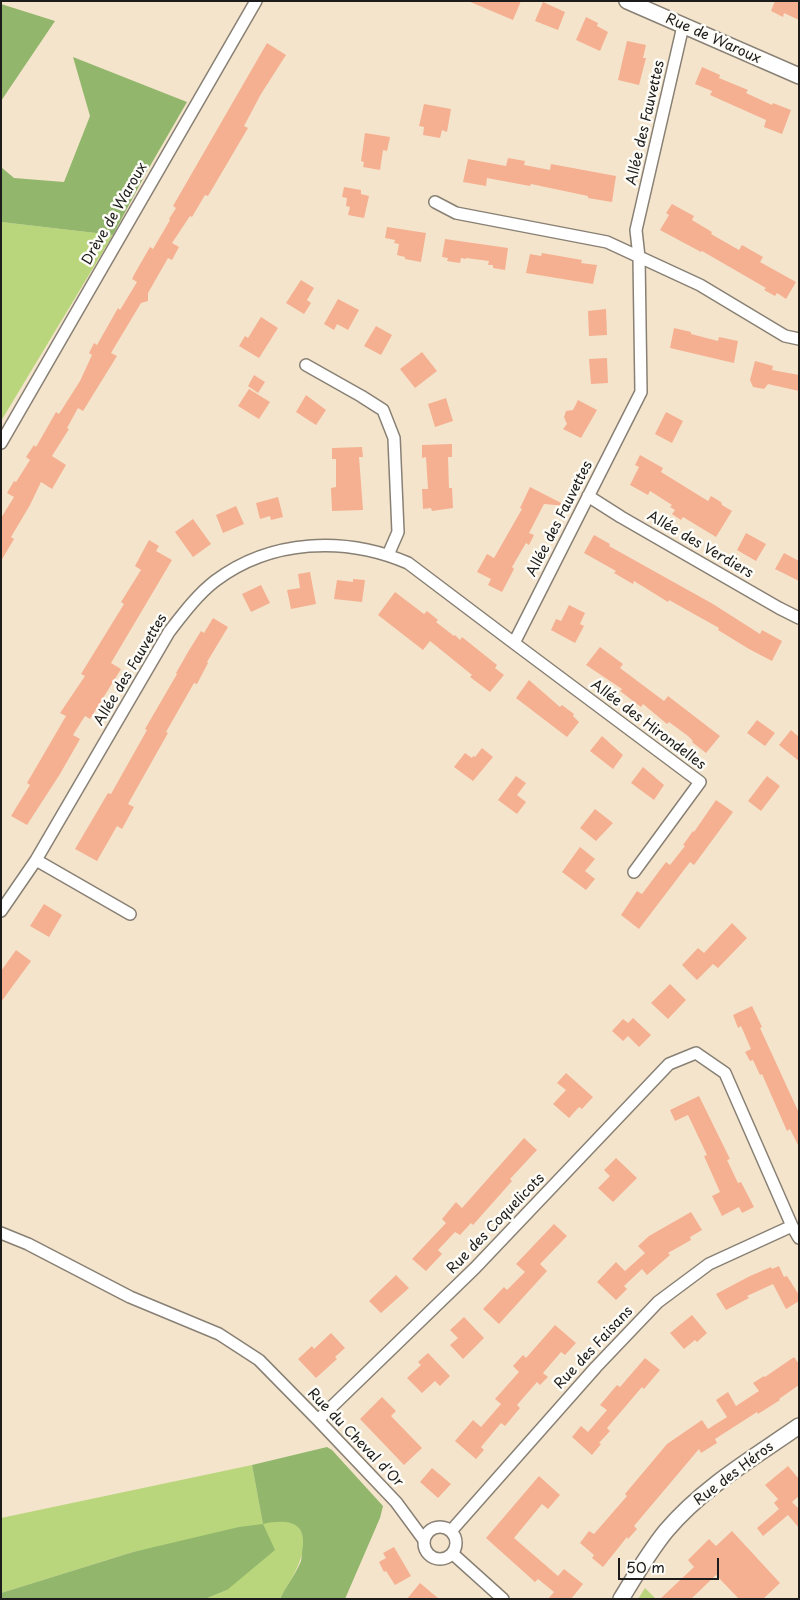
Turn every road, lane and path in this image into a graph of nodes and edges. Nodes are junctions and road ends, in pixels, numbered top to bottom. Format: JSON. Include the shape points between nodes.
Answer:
{"nodes":[{"id":1,"x":256,"y":1,"type":"edge"},
{"id":2,"x":627,"y":1,"type":"edge"},
{"id":3,"x":683,"y":26,"type":"junction"},
{"id":4,"x":799,"y":76,"type":"edge"},
{"id":5,"x":435,"y":202,"type":"dead end"},
{"id":6,"x":640,"y":257,"type":"junction"},
{"id":7,"x":799,"y":339,"type":"edge"},
{"id":8,"x":306,"y":365,"type":"dead end"},
{"id":9,"x":1,"y":443,"type":"edge"},
{"id":10,"x":588,"y":496,"type":"junction"},
{"id":11,"x":388,"y":555,"type":"junction"},
{"id":12,"x":799,"y":618,"type":"edge"},
{"id":13,"x":514,"y":643,"type":"junction"},
{"id":14,"x":36,"y":860,"type":"junction"},
{"id":15,"x":634,"y":872,"type":"dead end"},
{"id":16,"x":1,"y":911,"type":"edge"},
{"id":17,"x":130,"y":914,"type":"dead end"},
{"id":18,"x":792,"y":1226,"type":"junction"},
{"id":19,"x":1,"y":1233,"type":"edge"},
{"id":20,"x":799,"y":1238,"type":"edge"},
{"id":21,"x":318,"y":1420,"type":"junction"},
{"id":22,"x":799,"y":1426,"type":"edge"},
{"id":23,"x":452,"y":1531,"type":"junction"},
{"id":24,"x":424,"y":1540,"type":"junction"},
{"id":25,"x":453,"y":1554,"type":"junction"},
{"id":26,"x":503,"y":1599,"type":"edge"},
{"id":27,"x":621,"y":1599,"type":"edge"}],
"edges":[{"from":1,"to":9,"type":"street","name":"Drève de Waroux"},
{"from":2,"to":3,"type":"street","name":"Rue de Waroux"},
{"from":3,"to":4,"type":"street","name":"Rue de Waroux"},
{"from":3,"to":6,"type":"street","name":"Allée des Fauvettes","via":[[636,230]]},
{"from":5,"to":6,"type":"street","via":[[456,213],[607,242]]},
{"from":6,"to":7,"type":"street","via":[[700,285],[785,336]]},
{"from":6,"to":10,"type":"street","name":"Allée des Fauvettes","via":[[641,392]]},
{"from":8,"to":11,"type":"street","via":[[383,410],[394,438],[398,532]]},
{"from":10,"to":12,"type":"street","name":"Allée des Verdiers"},
{"from":10,"to":13,"type":"street","name":"Allée des Fauvettes"},
{"from":11,"to":13,"type":"street","name":"Allée des Fauvettes","via":[[408,563]]},
{"from":11,"to":14,"type":"street","name":"Allée des Fauvettes","via":[[348,546],[314,545],[275,552],[245,563],[215,582],[187,609],[170,632]]},
{"from":13,"to":15,"type":"street","name":"Allée des Hirondelles","via":[[700,782]]},
{"from":14,"to":16,"type":"street","name":"Allée des Fauvettes"},
{"from":14,"to":17,"type":"street"},
{"from":18,"to":20,"type":"street"},
{"from":18,"to":21,"type":"street","name":"Rue des Coquelicots","via":[[725,1073],[696,1053],[670,1064],[475,1268]]},
{"from":18,"to":23,"type":"street","name":"Rue des Faisans","via":[[709,1264],[658,1302]]},
{"from":19,"to":21,"type":"street","name":"Rue du Cheval d'Or","via":[[130,1298],[219,1334],[259,1360]]},
{"from":21,"to":24,"type":"street","name":"Rue du Cheval d'Or","via":[[396,1502]]},
{"from":22,"to":27,"type":"street","name":"Rue des Héros","via":[[686,1510],[665,1532]]},
{"from":23,"to":24,"type":"street","via":[[435,1528]]},
{"from":23,"to":25,"type":"street","via":[[457,1541]]},
{"from":24,"to":25,"type":"street","via":[[425,1550],[432,1558],[444,1560]]},
{"from":25,"to":26,"type":"street"}]}
